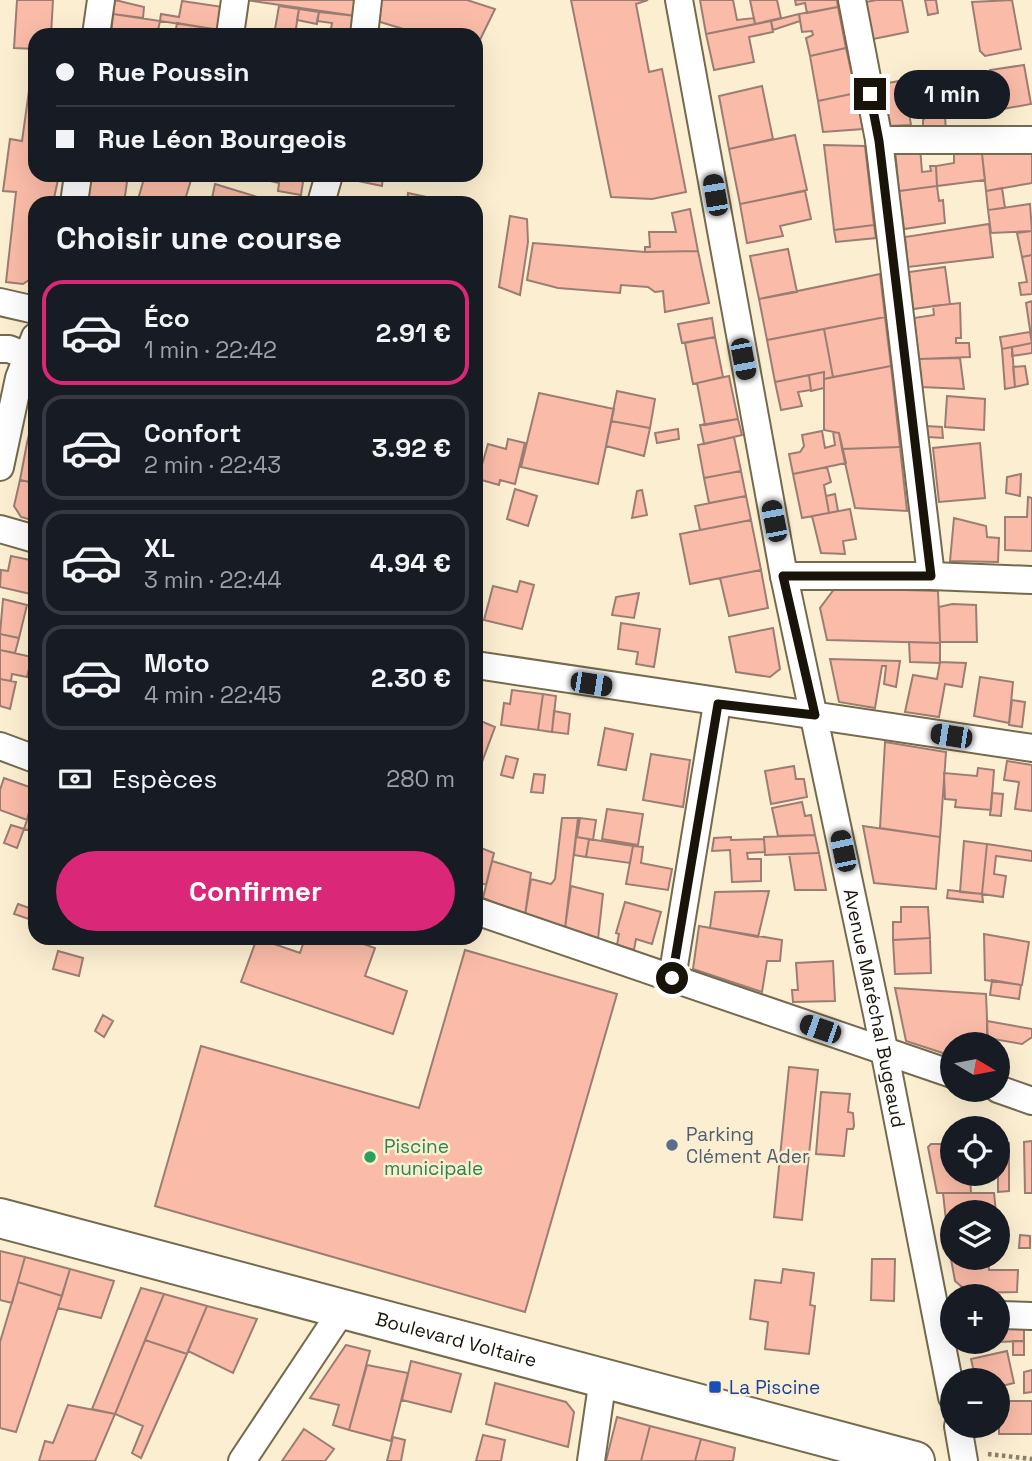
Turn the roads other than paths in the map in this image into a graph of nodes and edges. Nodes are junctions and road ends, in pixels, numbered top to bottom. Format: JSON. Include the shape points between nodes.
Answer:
{"nodes":[{"id":1,"x":101,"y":0,"type":"edge"},
{"id":2,"x":235,"y":0,"type":"edge"},
{"id":3,"x":368,"y":0,"type":"edge"},
{"id":4,"x":679,"y":0,"type":"edge"},
{"id":5,"x":852,"y":0,"type":"edge"},
{"id":6,"x":97,"y":28,"type":"edge"},
{"id":7,"x":231,"y":28,"type":"edge"},
{"id":8,"x":365,"y":28,"type":"edge"},
{"id":9,"x":1032,"y":140,"type":"edge"},
{"id":10,"x":879,"y":141,"type":"junction"},
{"id":11,"x":0,"y":302,"type":"edge"},
{"id":12,"x":28,"y":308,"type":"edge"},
{"id":13,"x":28,"y":346,"type":"edge"},
{"id":14,"x":0,"y":349,"type":"edge"},
{"id":15,"x":28,"y":358,"type":"edge"},
{"id":16,"x":0,"y":467,"type":"edge"},
{"id":17,"x":0,"y":529,"type":"edge"},
{"id":18,"x":28,"y":537,"type":"edge"},
{"id":19,"x":783,"y":576,"type":"junction"},
{"id":20,"x":931,"y":576,"type":"junction"},
{"id":21,"x":1032,"y":580,"type":"edge"},
{"id":22,"x":483,"y":666,"type":"edge"},
{"id":23,"x":718,"y":704,"type":"junction"},
{"id":24,"x":815,"y":715,"type":"junction"},
{"id":25,"x":0,"y":746,"type":"edge"},
{"id":26,"x":1032,"y":748,"type":"edge"},
{"id":27,"x":28,"y":756,"type":"edge"},
{"id":28,"x":483,"y":913,"type":"edge"},
{"id":29,"x":672,"y":978,"type":"junction"},
{"id":30,"x":884,"y":1051,"type":"junction"},
{"id":31,"x":940,"y":1070,"type":"edge"},
{"id":32,"x":1010,"y":1093,"type":"edge"},
{"id":33,"x":1032,"y":1101,"type":"edge"},
{"id":34,"x":0,"y":1218,"type":"edge"},
{"id":35,"x":940,"y":1296,"type":"edge"},
{"id":36,"x":343,"y":1309,"type":"junction"},
{"id":37,"x":1010,"y":1315,"type":"edge"},
{"id":38,"x":1032,"y":1315,"type":"edge"},
{"id":39,"x":603,"y":1378,"type":"junction"},
{"id":40,"x":960,"y":1438,"type":"edge"},
{"id":41,"x":846,"y":1452,"type":"edge"},
{"id":42,"x":242,"y":1461,"type":"edge"},
{"id":43,"x":591,"y":1461,"type":"edge"},
{"id":44,"x":915,"y":1461,"type":"edge"},
{"id":45,"x":964,"y":1461,"type":"edge"}],
"edges":[{"from":1,"to":6,"type":"street"},
{"from":2,"to":7,"type":"street"},
{"from":3,"to":8,"type":"street"},
{"from":4,"to":19,"type":"street","name":"Avenue Maréchal Bugeaud"},
{"from":5,"to":10,"type":"street"},
{"from":9,"to":10,"type":"street"},
{"from":10,"to":20,"type":"street"},
{"from":11,"to":12,"type":"street"},
{"from":13,"to":14,"type":"street"},
{"from":15,"to":16,"type":"street"},
{"from":17,"to":18,"type":"street"},
{"from":19,"to":20,"type":"street"},
{"from":19,"to":24,"type":"street","name":"Avenue Maréchal Bugeaud"},
{"from":20,"to":21,"type":"street"},
{"from":22,"to":23,"type":"street"},
{"from":23,"to":24,"type":"street"},
{"from":23,"to":29,"type":"street"},
{"from":24,"to":26,"type":"street"},
{"from":24,"to":30,"type":"street","name":"Avenue Maréchal Bugeaud"},
{"from":25,"to":27,"type":"street"},
{"from":28,"to":29,"type":"street"},
{"from":29,"to":30,"type":"street"},
{"from":30,"to":31,"type":"street"},
{"from":30,"to":35,"type":"street","name":"Avenue Maréchal Bugeaud"},
{"from":32,"to":33,"type":"street"},
{"from":34,"to":36,"type":"main road","name":"Boulevard Voltaire"},
{"from":36,"to":39,"type":"main road","name":"Boulevard Voltaire"},
{"from":36,"to":42,"type":"street"},
{"from":37,"to":38,"type":"street"},
{"from":39,"to":41,"type":"main road","name":"Boulevard Voltaire"},
{"from":39,"to":43,"type":"street"},
{"from":40,"to":45,"type":"street"},
{"from":41,"to":44,"type":"main road","name":"Boulevard Voltaire"}]}
